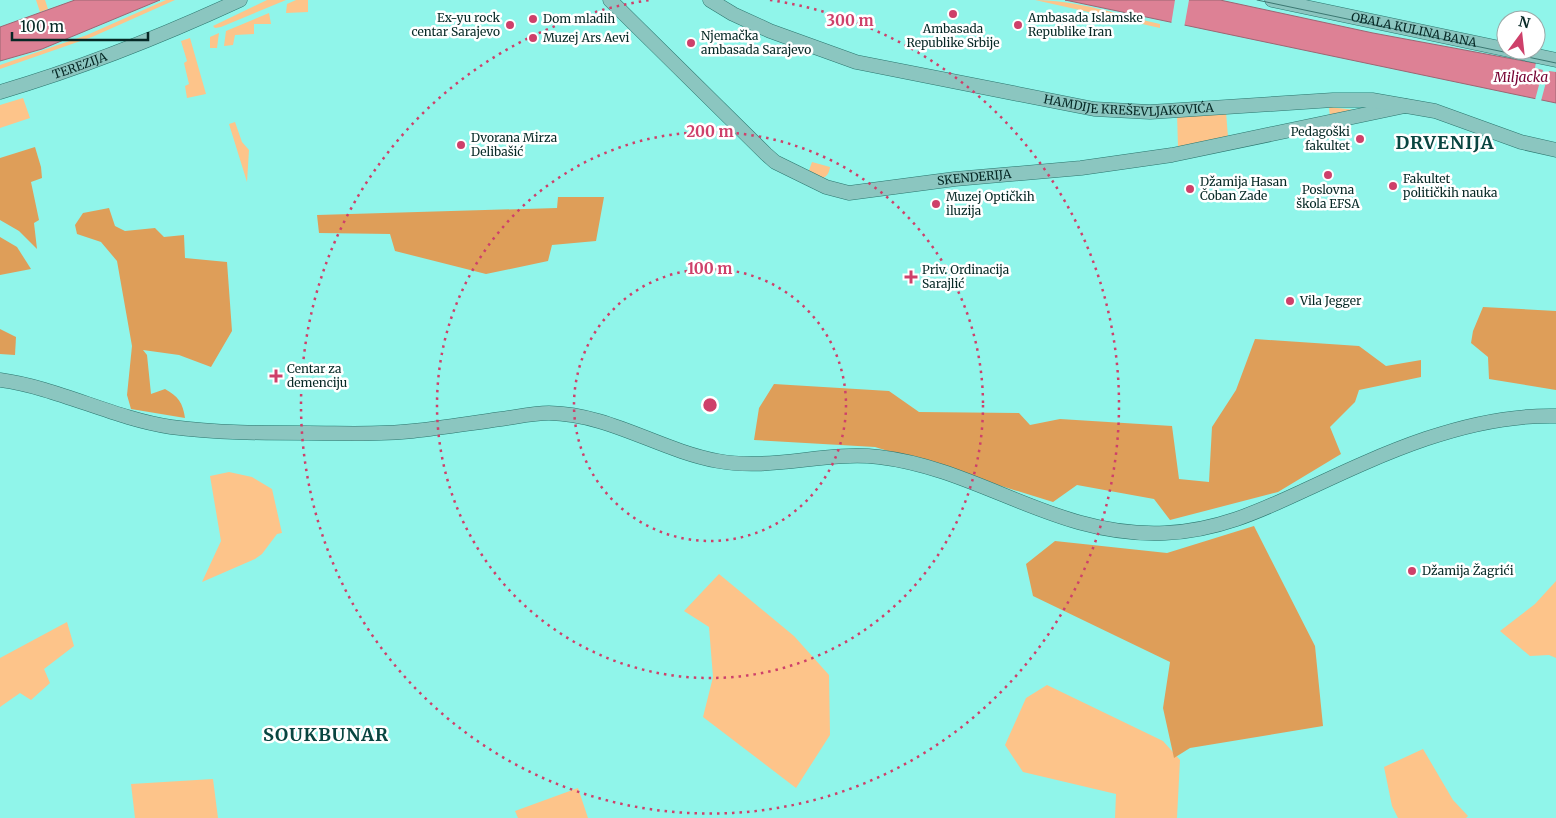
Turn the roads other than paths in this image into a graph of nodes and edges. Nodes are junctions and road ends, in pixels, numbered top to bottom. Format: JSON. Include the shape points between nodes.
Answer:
{"nodes":[{"id":1,"x":240,"y":0,"type":"edge"},
{"id":2,"x":610,"y":0,"type":"edge"},
{"id":3,"x":710,"y":0,"type":"edge"},
{"id":4,"x":1272,"y":0,"type":"edge"},
{"id":5,"x":1556,"y":60,"type":"edge"},
{"id":6,"x":0,"y":92,"type":"edge"},
{"id":7,"x":1405,"y":106,"type":"junction"},
{"id":8,"x":1556,"y":150,"type":"edge"},
{"id":9,"x":0,"y":380,"type":"edge"},
{"id":10,"x":1556,"y":416,"type":"edge"}],
"edges":[{"from":1,"to":6,"type":"main road","name":"TEREZIJA","via":[[83,64]]},
{"from":2,"to":7,"type":"main road","name":"SKENDERIJA","via":[[766,154],[826,187],[849,193],[1172,156]]},
{"from":3,"to":7,"type":"main road","name":"HAMDIJE KREŠEVLJAKOVIĆA","via":[[770,31],[856,62],[1094,109],[1150,112],[1354,99]]},
{"from":4,"to":5,"type":"main road","name":"OBALA KULINA BANA"},
{"from":7,"to":8,"type":"main road","name":"HAMDIJE KREŠEVLJAKOVIĆA","via":[[1435,111],[1521,142]]},
{"from":9,"to":10,"type":"main road","via":[[28,384],[169,427],[242,432],[409,431],[543,413],[572,414],[627,429],[683,453],[744,465],[853,456],[904,461],[955,476],[1057,517],[1094,528],[1142,533],[1190,531],[1250,515],[1389,453],[1449,432],[1525,417]]}]}
